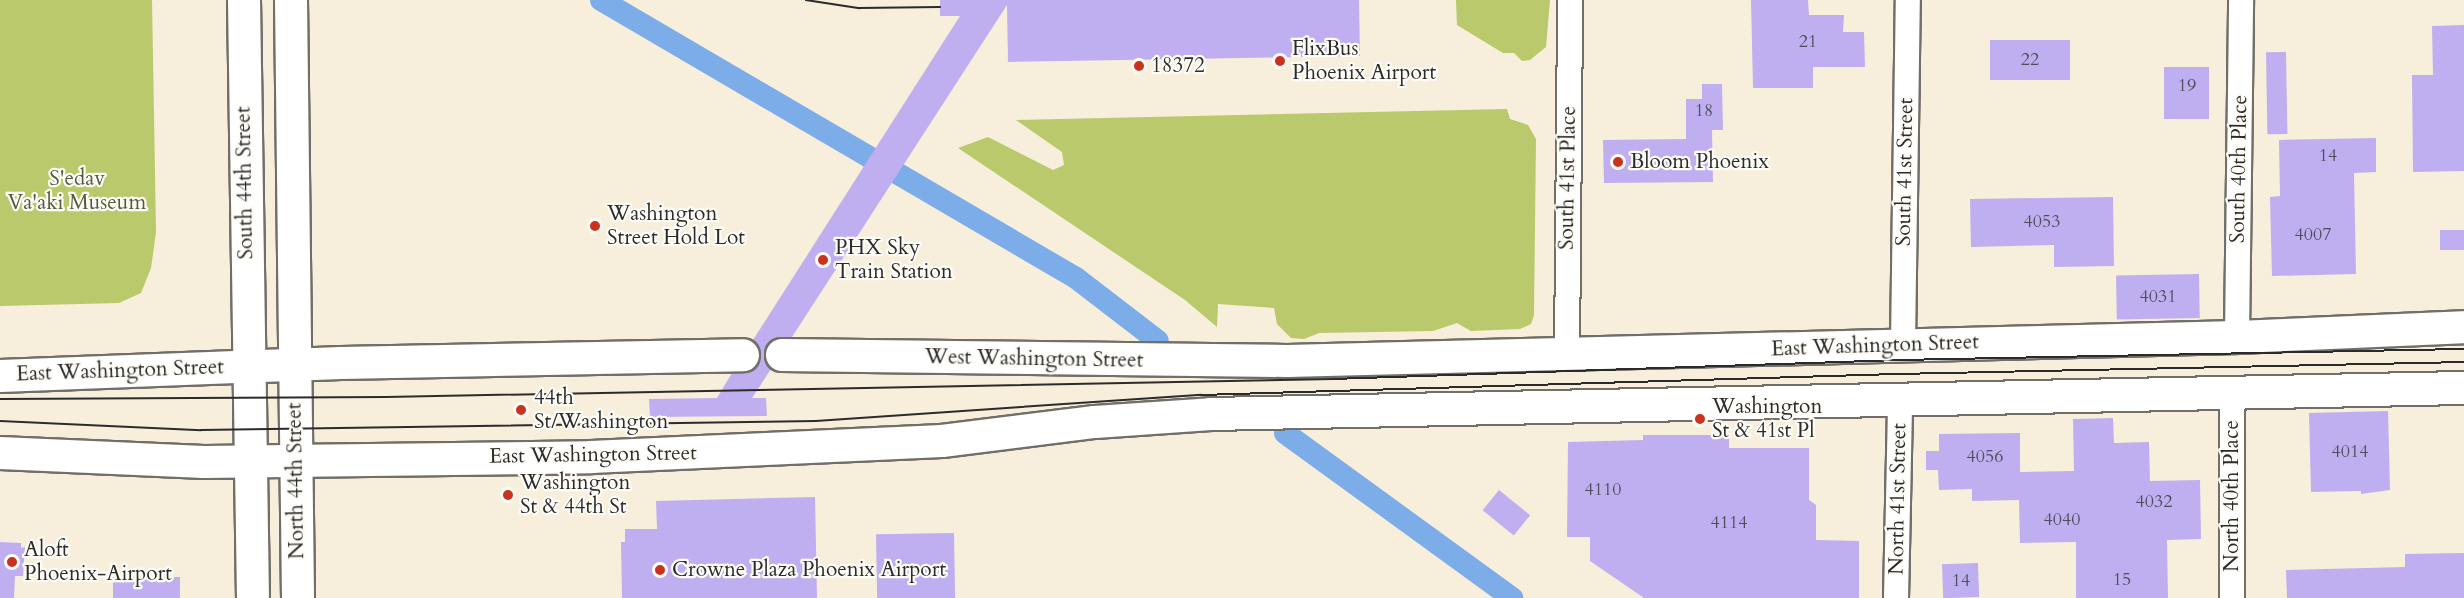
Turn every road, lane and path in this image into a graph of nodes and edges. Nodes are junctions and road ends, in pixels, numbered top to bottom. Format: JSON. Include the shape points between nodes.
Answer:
{"nodes":[{"id":1,"x":244,"y":0,"type":"edge"},
{"id":2,"x":291,"y":0,"type":"edge"},
{"id":3,"x":1570,"y":0,"type":"edge"},
{"id":4,"x":1908,"y":0,"type":"edge"},
{"id":5,"x":2241,"y":0,"type":"edge"},
{"id":6,"x":2464,"y":327,"type":"edge"},
{"id":7,"x":2237,"y":337,"type":"junction"},
{"id":8,"x":1903,"y":344,"type":"junction"},
{"id":9,"x":743,"y":355,"type":"dead end"},
{"id":10,"x":782,"y":355,"type":"dead end"},
{"id":11,"x":1567,"y":356,"type":"junction"},
{"id":12,"x":1287,"y":361,"type":"joint"},
{"id":13,"x":295,"y":365,"type":"junction"},
{"id":14,"x":248,"y":367,"type":"junction"},
{"id":15,"x":0,"y":376,"type":"edge"},
{"id":16,"x":2464,"y":388,"type":"edge"},
{"id":17,"x":2232,"y":393,"type":"junction"},
{"id":18,"x":1900,"y":399,"type":"junction"},
{"id":19,"x":0,"y":453,"type":"edge"},
{"id":20,"x":296,"y":460,"type":"junction"},
{"id":21,"x":250,"y":461,"type":"junction"},
{"id":22,"x":253,"y":598,"type":"edge"},
{"id":23,"x":298,"y":598,"type":"edge"},
{"id":24,"x":1896,"y":598,"type":"edge"},
{"id":25,"x":2232,"y":598,"type":"edge"}],
"edges":[{"from":1,"to":14,"type":"main road","name":"South 44th Street"},
{"from":2,"to":13,"type":"main road"},
{"from":3,"to":11,"type":"street","name":"South 41st Place"},
{"from":4,"to":8,"type":"street","name":"South 41st Street"},
{"from":5,"to":7,"type":"street","name":"South 40th Place"},
{"from":6,"to":7,"type":"main road","name":"East Washington Street"},
{"from":7,"to":8,"type":"main road","name":"East Washington Street"},
{"from":8,"to":11,"type":"main road","name":"East Washington Street"},
{"from":9,"to":13,"type":"main road","name":"East Washington Street"},
{"from":10,"to":12,"type":"main road","name":"West Washington Street","via":[[1106,362]]},
{"from":11,"to":12,"type":"main road","name":"East Washington Street"},
{"from":13,"to":14,"type":"main road","name":"East Washington Street"},
{"from":13,"to":20,"type":"main road","name":"North 44th Street"},
{"from":14,"to":15,"type":"main road","name":"East Washington Street"},
{"from":14,"to":21,"type":"main road"},
{"from":16,"to":17,"type":"main road"},
{"from":17,"to":18,"type":"main road"},
{"from":17,"to":25,"type":"street","name":"North 40th Place"},
{"from":18,"to":20,"type":"main road","name":"East Washington Street","via":[[1184,415],[942,441],[591,457]]},
{"from":18,"to":24,"type":"street","name":"North 41st Street"},
{"from":19,"to":21,"type":"main road","name":"East Washington Street","via":[[171,462]]},
{"from":20,"to":21,"type":"main road","name":"East Washington Street"},
{"from":20,"to":23,"type":"main road","name":"North 44th Street"},
{"from":21,"to":22,"type":"main road"}]}
